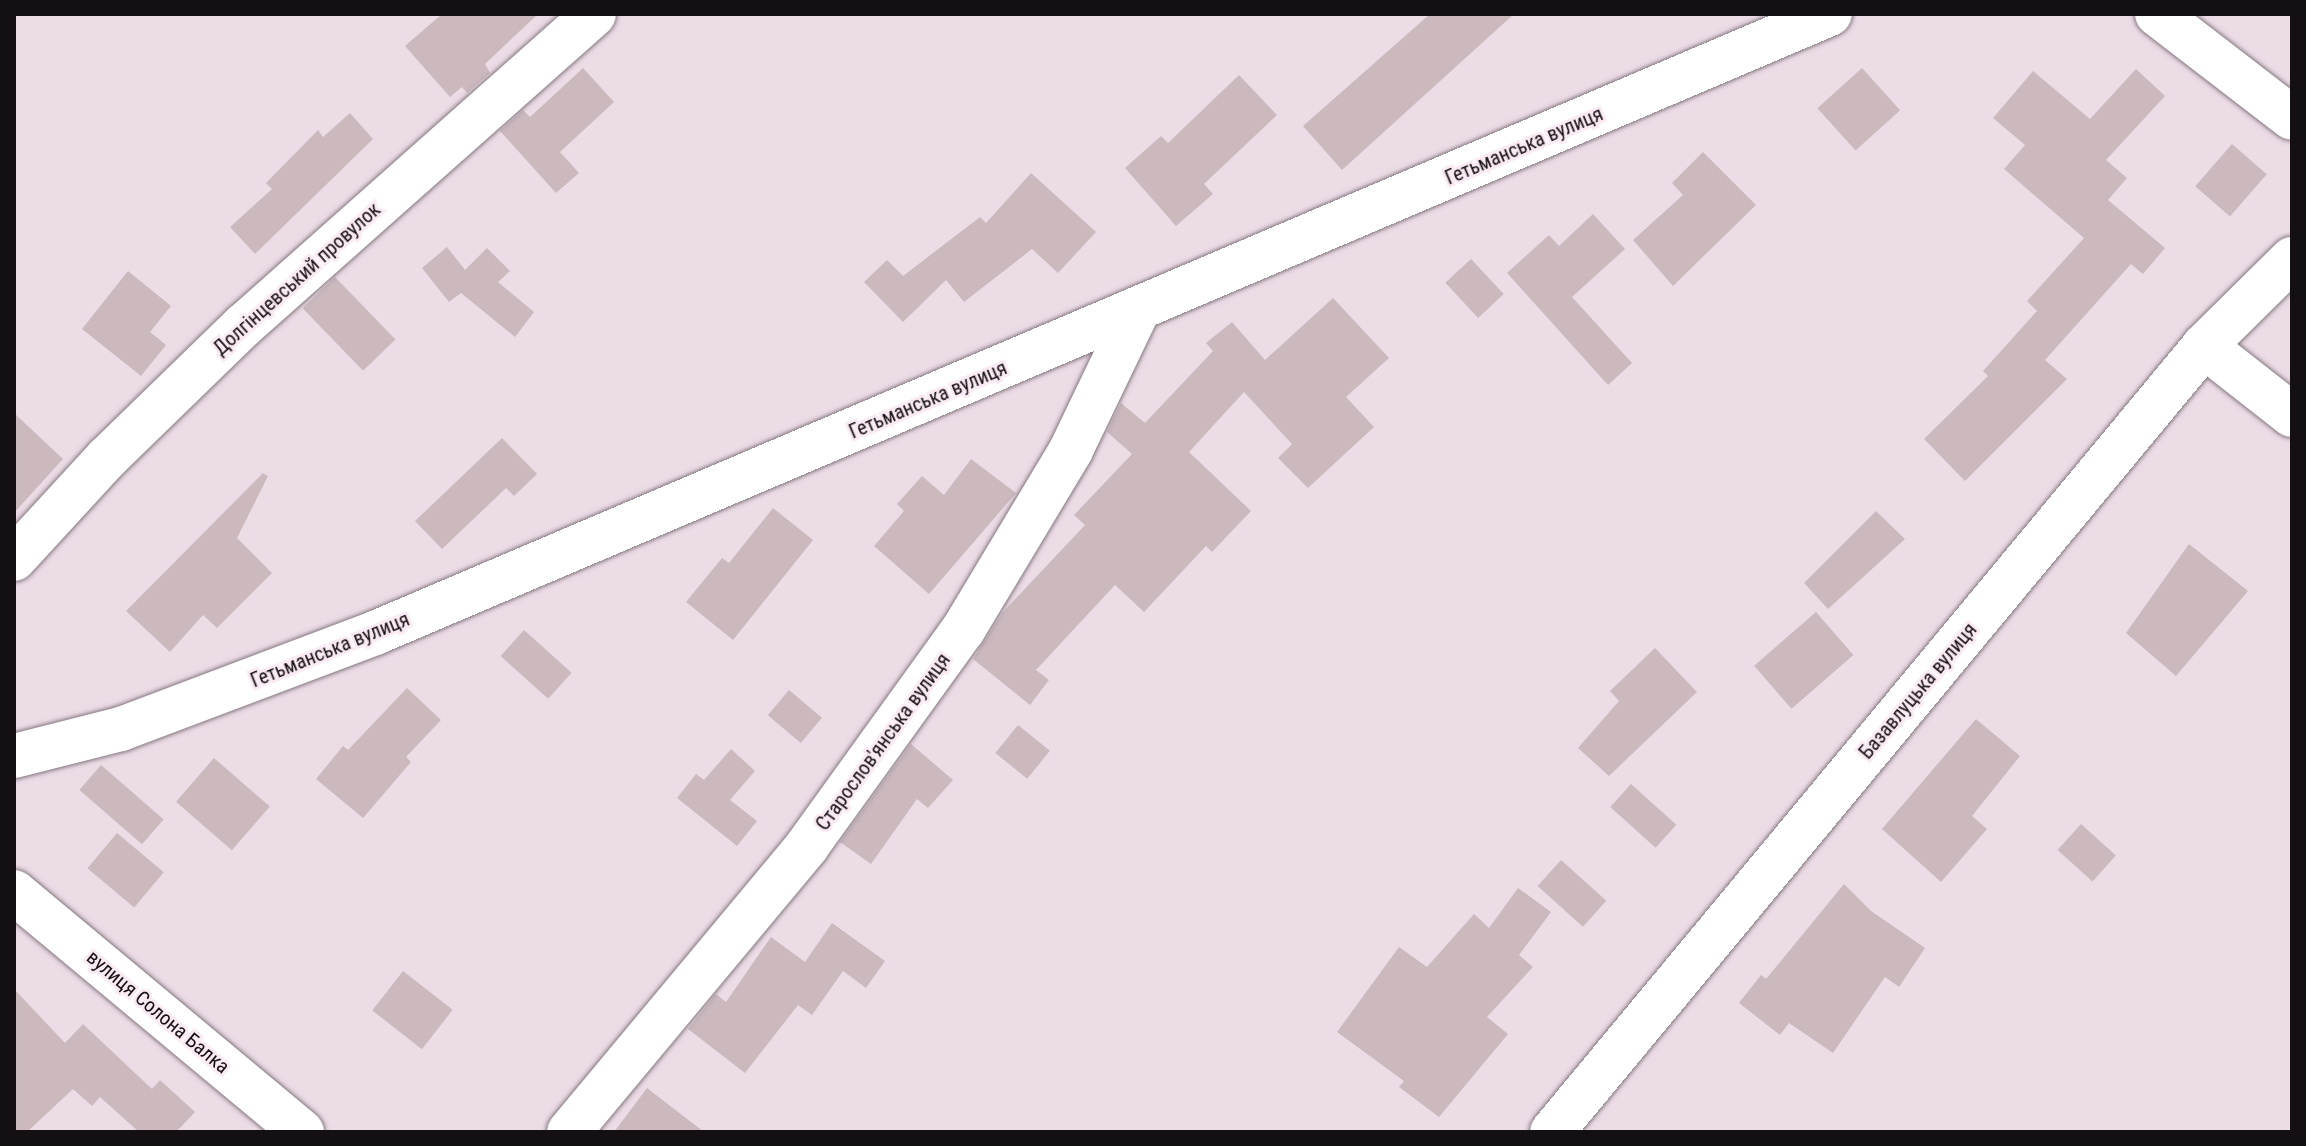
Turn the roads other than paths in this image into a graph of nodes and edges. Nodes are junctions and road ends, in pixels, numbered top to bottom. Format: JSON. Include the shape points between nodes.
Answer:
{"nodes":[{"id":1,"x":594,"y":14,"type":"edge"},
{"id":2,"x":1830,"y":14,"type":"edge"},
{"id":3,"x":2157,"y":14,"type":"edge"},
{"id":4,"x":2292,"y":118,"type":"edge"},
{"id":5,"x":2292,"y":259,"type":"edge"},
{"id":6,"x":1137,"y":312,"type":"junction"},
{"id":7,"x":2204,"y":346,"type":"junction"},
{"id":8,"x":2292,"y":415,"type":"edge"},
{"id":9,"x":14,"y":559,"type":"edge"},
{"id":10,"x":14,"y":756,"type":"edge"},
{"id":11,"x":14,"y":892,"type":"edge"},
{"id":12,"x":302,"y":1132,"type":"edge"},
{"id":13,"x":569,"y":1132,"type":"edge"},
{"id":14,"x":1552,"y":1132,"type":"edge"}],
"edges":[{"from":1,"to":9,"type":"street","name":"Долгінцевський провулок","via":[[244,325],[107,458]]},
{"from":2,"to":6,"type":"street","name":"Гетьманська вулиця"},
{"from":3,"to":4,"type":"street"},
{"from":5,"to":7,"type":"street","name":"Базавлуцька вулиця"},
{"from":6,"to":10,"type":"street","name":"Гетьманська вулиця","via":[[246,685],[121,729]]},
{"from":6,"to":13,"type":"street","name":"Старослов'янська вулиця","via":[[1071,450],[963,630],[807,846]]},
{"from":7,"to":8,"type":"street"},
{"from":7,"to":14,"type":"street","name":"Базавлуцька вулиця"},
{"from":11,"to":12,"type":"street","name":"вулиця Солона Балка"}]}
